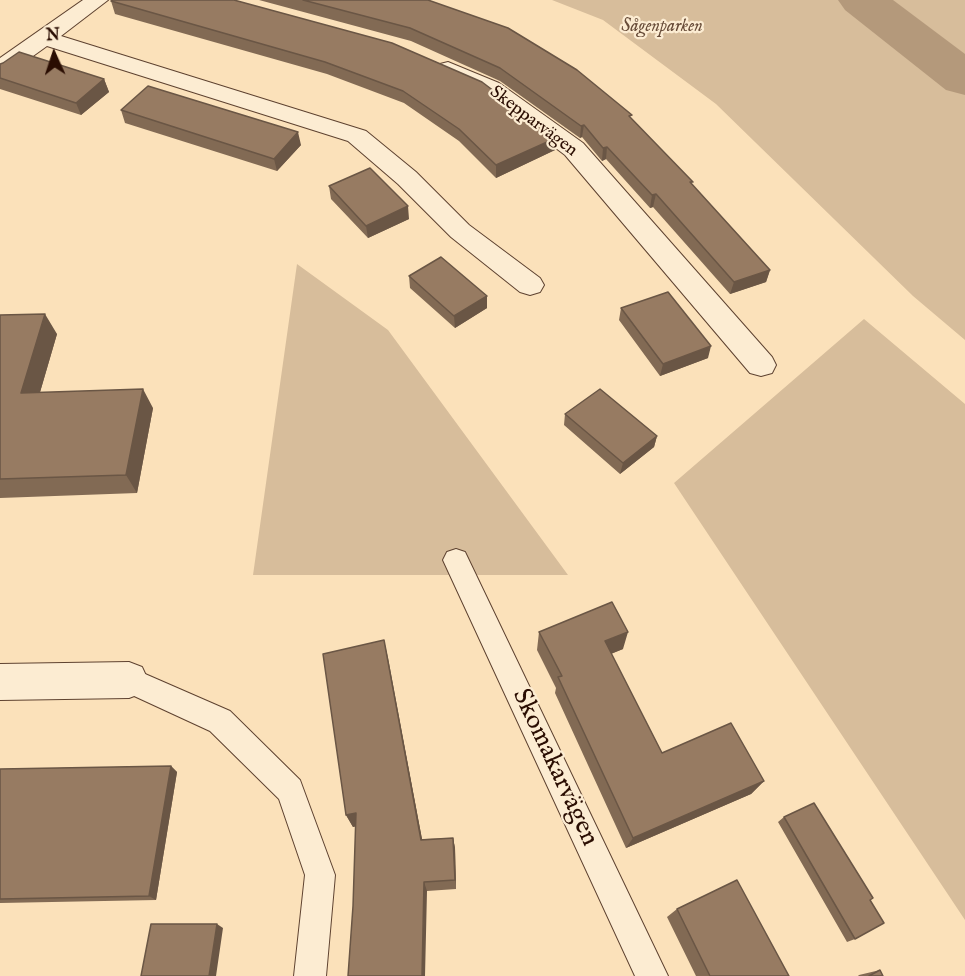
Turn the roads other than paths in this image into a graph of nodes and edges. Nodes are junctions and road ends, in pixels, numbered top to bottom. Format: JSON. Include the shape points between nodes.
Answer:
{"nodes":[{"id":1,"x":97,"y":0,"type":"edge"},
{"id":2,"x":44,"y":38,"type":"junction"},
{"id":3,"x":432,"y":62,"type":"edge"},
{"id":4,"x":0,"y":69,"type":"edge"},
{"id":5,"x":530,"y":285,"type":"dead end"},
{"id":6,"x":761,"y":365,"type":"dead end"},
{"id":7,"x":456,"y":560,"type":"dead end"},
{"id":8,"x":129,"y":680,"type":"joint"},
{"id":9,"x":0,"y":682,"type":"edge"},
{"id":10,"x":310,"y":976,"type":"edge"},
{"id":11,"x":652,"y":976,"type":"edge"}],
"edges":[{"from":1,"to":2,"type":"street"},
{"from":2,"to":4,"type":"street"},
{"from":2,"to":5,"type":"street","via":[[357,136],[407,178],[460,231]]},
{"from":3,"to":6,"type":"street","name":"Skepparvägen","via":[[491,88],[574,149]]},
{"from":7,"to":11,"type":"lane","name":"Skomakarvägen"},
{"from":8,"to":9,"type":"street"},
{"from":8,"to":10,"type":"lane","via":[[220,721],[290,790],[320,875]]}]}
